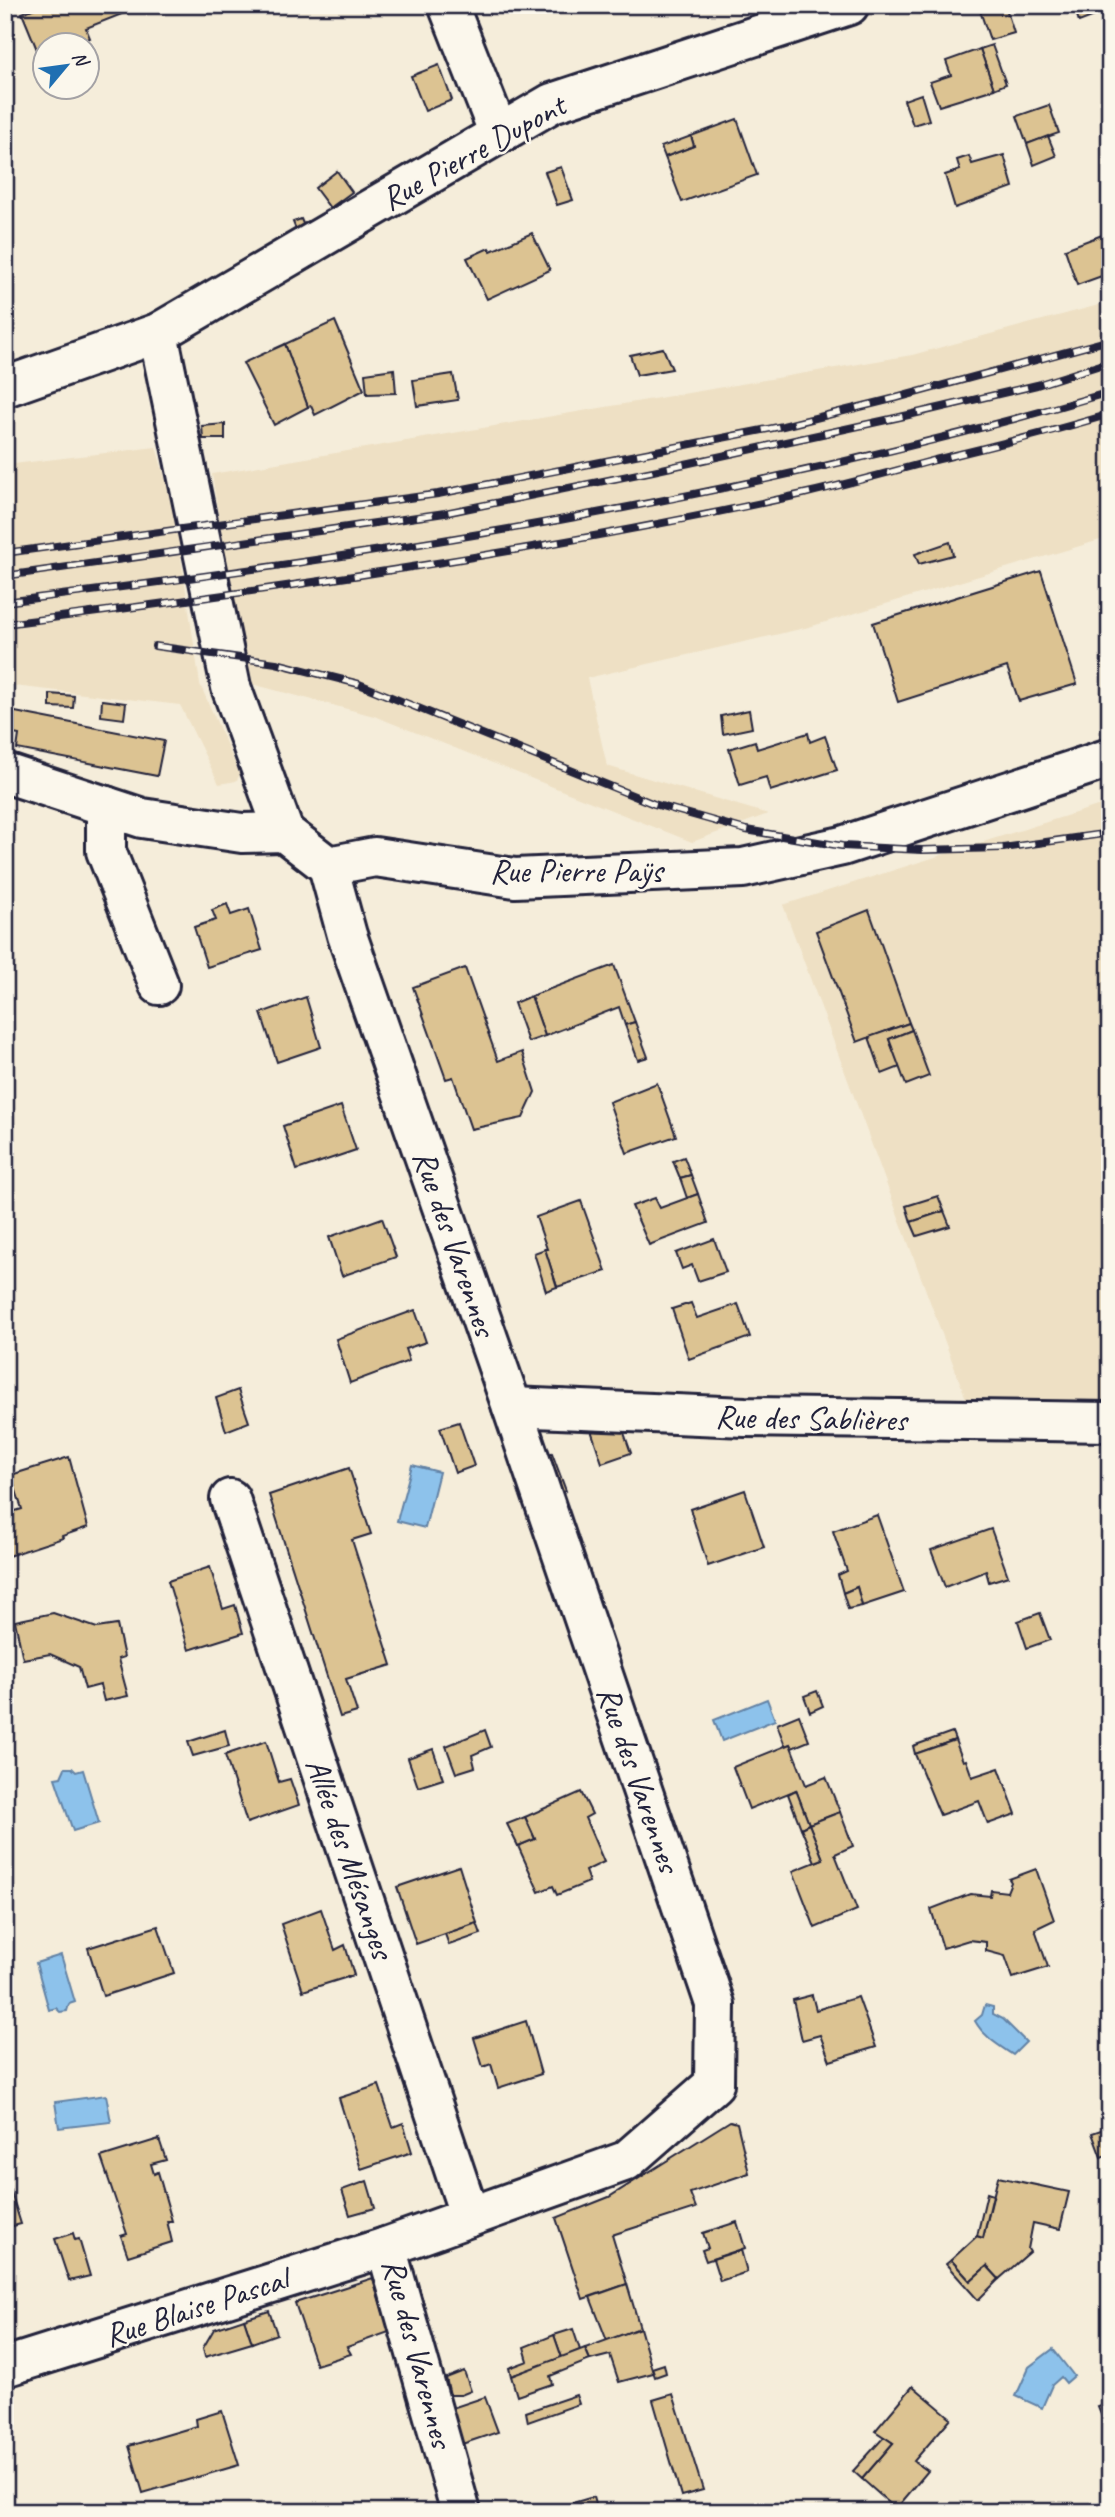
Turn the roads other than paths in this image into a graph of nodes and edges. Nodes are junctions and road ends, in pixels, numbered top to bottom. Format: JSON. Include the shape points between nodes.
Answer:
{"nodes":[{"id":1,"x":448,"y":5,"type":"edge"},
{"id":2,"x":849,"y":5,"type":"edge"},
{"id":3,"x":499,"y":134,"type":"junction"},
{"id":4,"x":158,"y":333,"type":"junction"},
{"id":5,"x":5,"y":387,"type":"edge"},
{"id":6,"x":1110,"y":758,"type":"edge"},
{"id":7,"x":5,"y":773,"type":"edge"},
{"id":8,"x":106,"y":806,"type":"junction"},
{"id":9,"x":284,"y":832,"type":"junction"},
{"id":10,"x":328,"y":866,"type":"junction"},
{"id":11,"x":159,"y":985,"type":"dead end"},
{"id":12,"x":512,"y":1407,"type":"junction"},
{"id":13,"x":1110,"y":1422,"type":"edge"},
{"id":14,"x":229,"y":1499,"type":"dead end"},
{"id":15,"x":470,"y":2217,"type":"junction"},
{"id":16,"x":386,"y":2246,"type":"junction"},
{"id":17,"x":5,"y":2367,"type":"edge"},
{"id":18,"x":461,"y":2512,"type":"edge"}],
"edges":[{"from":1,"to":3,"type":"street"},
{"from":2,"to":3,"type":"street","name":"Rue Pierre Dupont","via":[[552,103]]},
{"from":3,"to":4,"type":"street","name":"Rue Pierre Dupont"},
{"from":4,"to":5,"type":"street","name":"Rue Pierre Dupont"},
{"from":4,"to":9,"type":"street","via":[[231,687]]},
{"from":6,"to":10,"type":"street","name":"Rue Pierre Paÿs","via":[[842,846],[743,868],[516,878],[375,857]]},
{"from":7,"to":8,"type":"street"},
{"from":8,"to":9,"type":"street","via":[[142,818],[242,833]]},
{"from":8,"to":11,"type":"street","via":[[106,851]]},
{"from":9,"to":10,"type":"street"},
{"from":10,"to":12,"type":"street","name":"Rue des Varennes","via":[[347,934]]},
{"from":12,"to":13,"type":"street","name":"Rue des Sablières","via":[[745,1418]]},
{"from":12,"to":15,"type":"street","name":"Rue des Varennes","via":[[715,2004],[714,2084],[626,2161]]},
{"from":14,"to":15,"type":"street","name":"Allée des Mésanges"},
{"from":15,"to":16,"type":"street","name":"Rue des Varennes"},
{"from":16,"to":17,"type":"street","name":"Rue Blaise Pascal"},
{"from":16,"to":18,"type":"street","name":"Rue des Varennes"}]}
